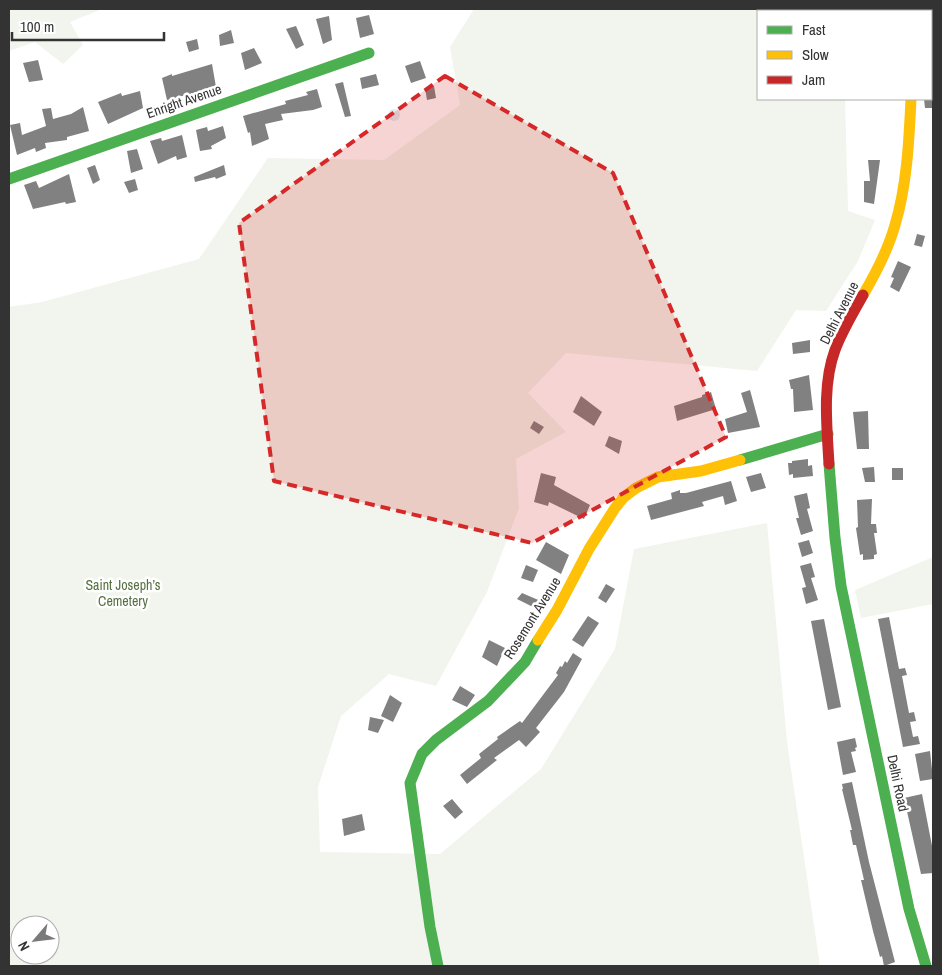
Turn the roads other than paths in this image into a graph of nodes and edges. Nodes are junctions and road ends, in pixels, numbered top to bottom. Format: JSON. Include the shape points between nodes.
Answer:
{"nodes":[{"id":1,"x":369,"y":53,"type":"dead end"},
{"id":2,"x":911,"y":100,"type":"edge"},
{"id":3,"x":9,"y":179,"type":"edge"},
{"id":4,"x":828,"y":434,"type":"junction"},
{"id":5,"x":845,"y":605,"type":"joint"},
{"id":6,"x":438,"y":966,"type":"edge"},
{"id":7,"x":926,"y":966,"type":"edge"}],
"edges":[{"from":1,"to":3,"type":"street","name":"Enright Avenue"},
{"from":2,"to":4,"type":"street","name":"Delhi Avenue","via":[[910,132],[896,220],[877,269],[838,341],[831,363]]},
{"from":4,"to":5,"type":"street","name":"Delhi Avenue","via":[[834,532]]},
{"from":4,"to":6,"type":"street","name":"Rosemont Avenue","via":[[701,471],[658,477],[636,488],[615,508],[525,662],[488,701],[422,754],[410,783]]},
{"from":5,"to":7,"type":"street","name":"Delhi Road","via":[[909,908]]}]}
